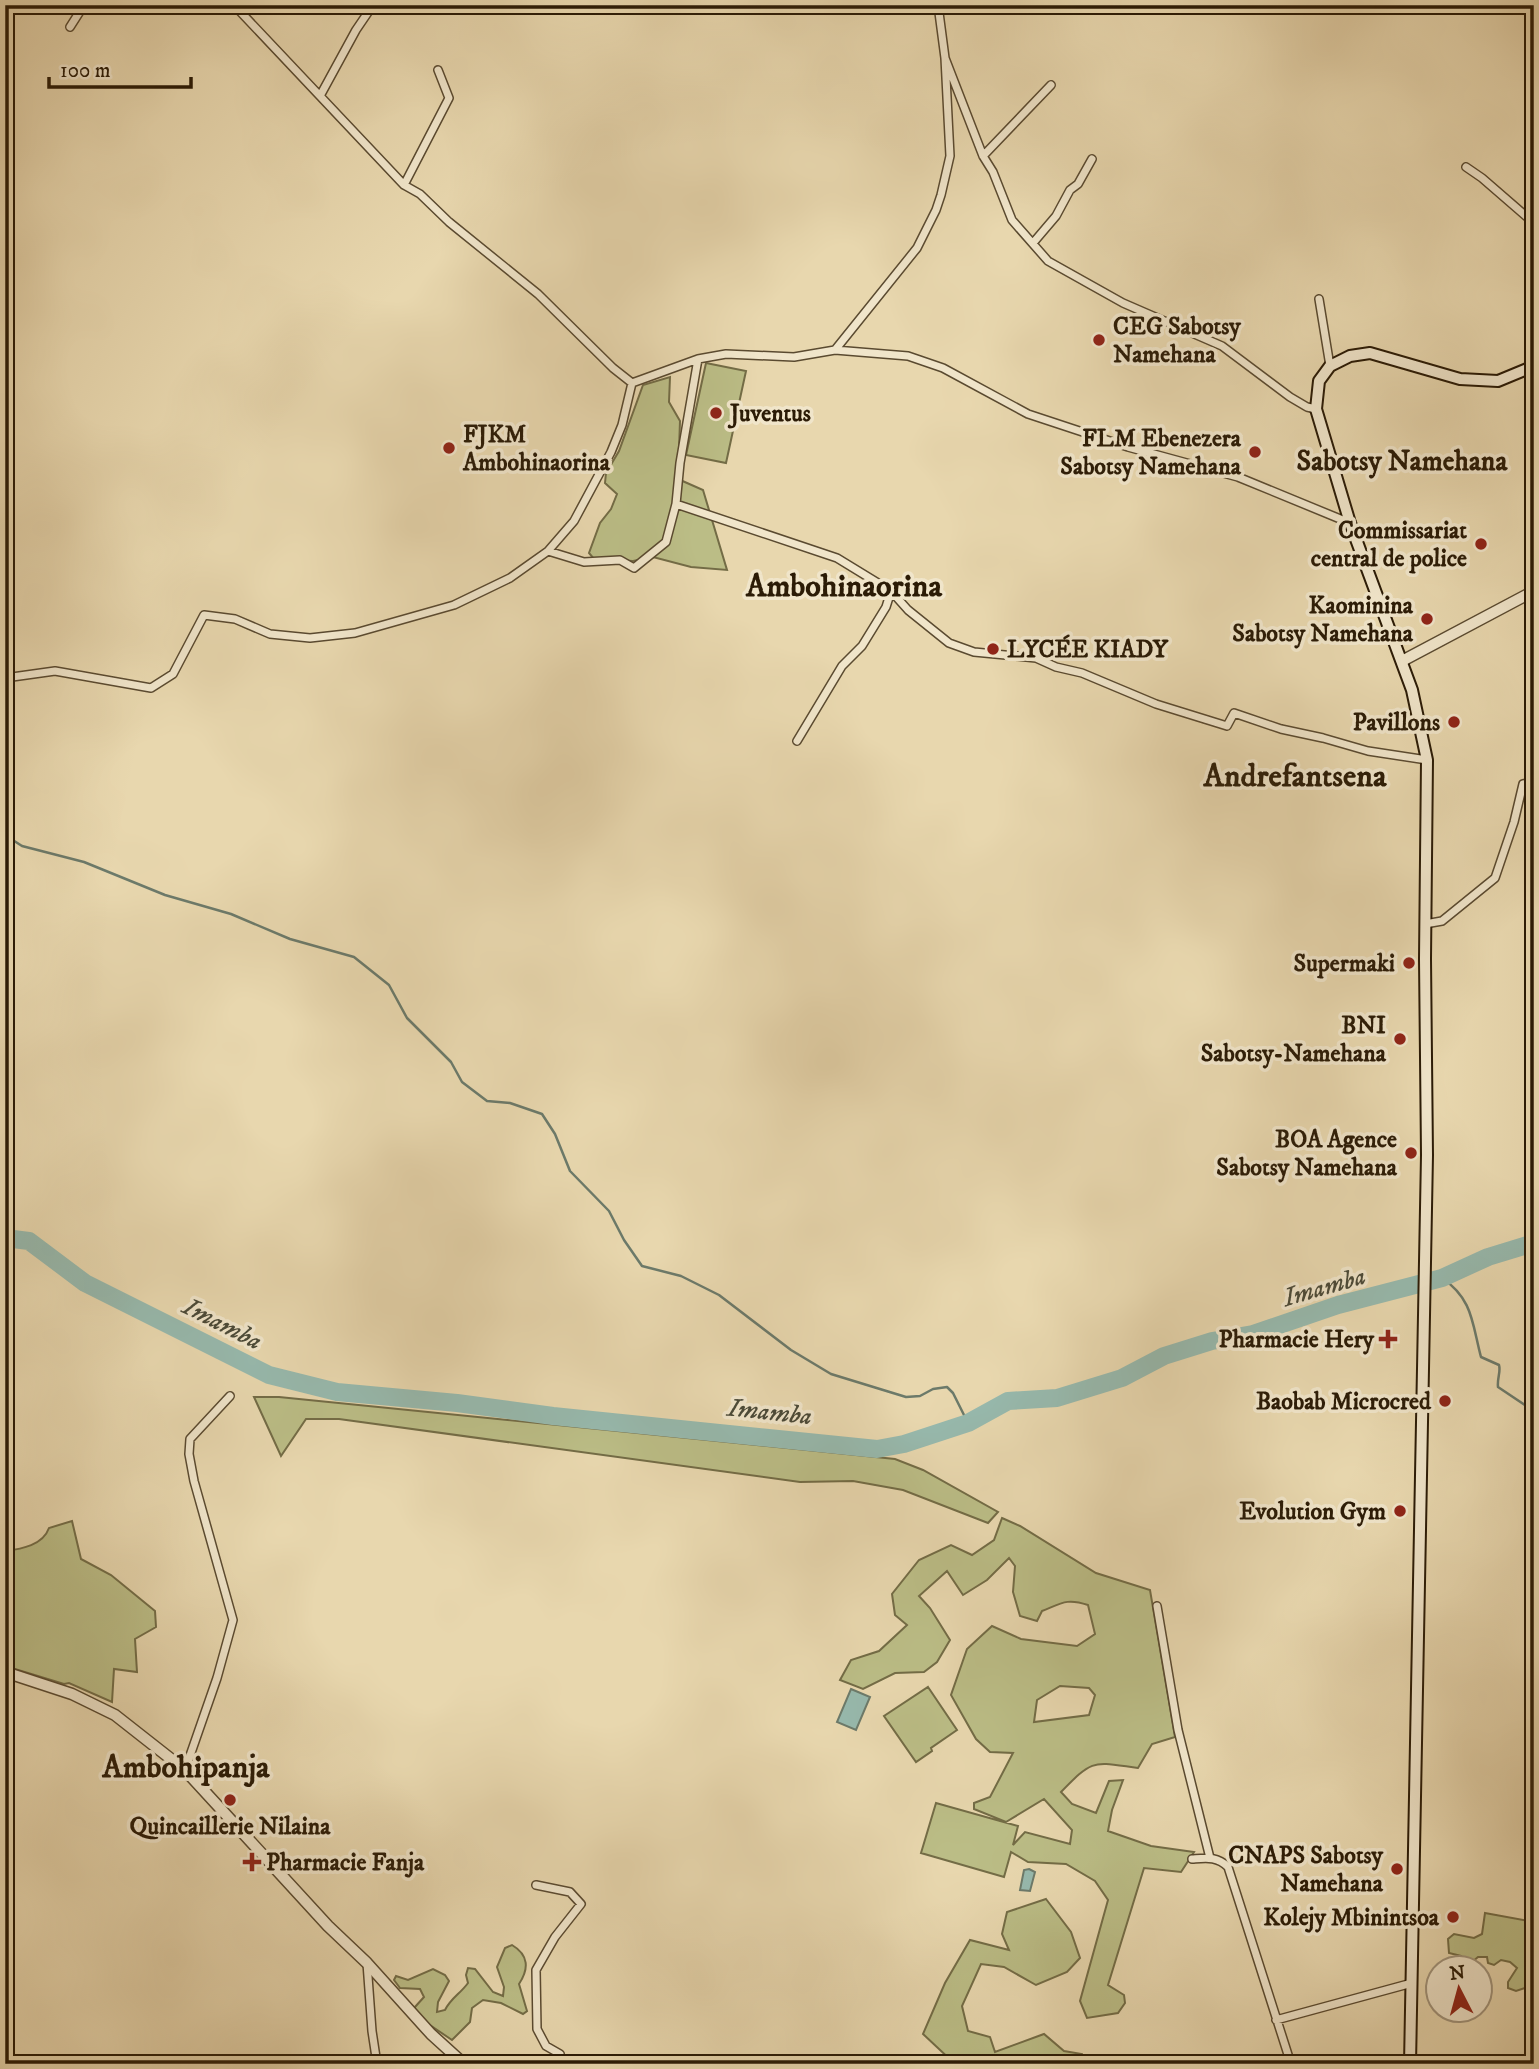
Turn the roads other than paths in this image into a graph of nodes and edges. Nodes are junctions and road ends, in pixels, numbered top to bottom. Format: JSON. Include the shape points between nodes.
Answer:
{"nodes":[{"id":1,"x":84,"y":5,"type":"edge"},
{"id":2,"x":234,"y":5,"type":"edge"},
{"id":3,"x":373,"y":5,"type":"edge"},
{"id":4,"x":938,"y":5,"type":"edge"},
{"id":5,"x":70,"y":27,"type":"dead end"},
{"id":6,"x":945,"y":58,"type":"junction"},
{"id":7,"x":438,"y":69,"type":"dead end"},
{"id":8,"x":1051,"y":85,"type":"dead end"},
{"id":9,"x":320,"y":96,"type":"junction"},
{"id":10,"x":983,"y":156,"type":"junction"},
{"id":11,"x":1092,"y":159,"type":"dead end"},
{"id":12,"x":1466,"y":167,"type":"dead end"},
{"id":13,"x":404,"y":185,"type":"junction"},
{"id":14,"x":1534,"y":219,"type":"edge"},
{"id":15,"x":1033,"y":243,"type":"junction"},
{"id":16,"x":1319,"y":299,"type":"dead end"},
{"id":17,"x":835,"y":349,"type":"junction"},
{"id":18,"x":698,"y":359,"type":"junction"},
{"id":19,"x":1534,"y":363,"type":"edge"},
{"id":20,"x":1330,"y":366,"type":"junction"},
{"id":21,"x":632,"y":383,"type":"junction"},
{"id":22,"x":1316,"y":409,"type":"junction"},
{"id":23,"x":676,"y":504,"type":"junction"},
{"id":24,"x":1350,"y":523,"type":"junction"},
{"id":25,"x":548,"y":551,"type":"junction"},
{"id":26,"x":891,"y":591,"type":"junction"},
{"id":27,"x":1534,"y":591,"type":"edge"},
{"id":28,"x":1402,"y":661,"type":"junction"},
{"id":29,"x":5,"y":678,"type":"edge"},
{"id":30,"x":797,"y":741,"type":"dead end"},
{"id":31,"x":1427,"y":760,"type":"junction"},
{"id":32,"x":1534,"y":782,"type":"edge"},
{"id":33,"x":1426,"y":924,"type":"junction"},
{"id":34,"x":230,"y":1396,"type":"dead end"},
{"id":35,"x":1157,"y":1606,"type":"dead end"},
{"id":36,"x":5,"y":1672,"type":"edge"},
{"id":37,"x":185,"y":1770,"type":"junction"},
{"id":38,"x":1210,"y":1858,"type":"junction"},
{"id":39,"x":1192,"y":1859,"type":"dead end"},
{"id":40,"x":537,"y":1885,"type":"dead end"},
{"id":41,"x":368,"y":1963,"type":"junction"},
{"id":42,"x":1412,"y":1983,"type":"junction"},
{"id":43,"x":1276,"y":2020,"type":"junction"},
{"id":44,"x":1534,"y":2062,"type":"edge"},
{"id":45,"x":377,"y":2064,"type":"edge"},
{"id":46,"x":464,"y":2064,"type":"edge"},
{"id":47,"x":555,"y":2064,"type":"edge"},
{"id":48,"x":1291,"y":2064,"type":"edge"},
{"id":49,"x":1410,"y":2064,"type":"edge"},
{"id":50,"x":1521,"y":2064,"type":"edge"}],
"edges":[{"from":1,"to":5,"type":"street"},
{"from":2,"to":9,"type":"street"},
{"from":3,"to":9,"type":"street"},
{"from":4,"to":6,"type":"street"},
{"from":6,"to":10,"type":"street"},
{"from":6,"to":17,"type":"street","via":[[950,156],[936,210],[917,248]]},
{"from":7,"to":13,"type":"street","via":[[449,98]]},
{"from":8,"to":10,"type":"street"},
{"from":9,"to":13,"type":"street"},
{"from":10,"to":15,"type":"street","via":[[1012,220]]},
{"from":11,"to":15,"type":"street"},
{"from":12,"to":14,"type":"street"},
{"from":13,"to":21,"type":"street","via":[[538,294]]},
{"from":15,"to":22,"type":"street","via":[[1048,261],[1123,303],[1222,346],[1290,397]]},
{"from":16,"to":20,"type":"street"},
{"from":17,"to":18,"type":"street","via":[[794,357],[726,354]]},
{"from":17,"to":24,"type":"street","via":[[908,356],[943,369],[1028,414],[1238,477]]},
{"from":18,"to":21,"type":"street"},
{"from":18,"to":23,"type":"street"},
{"from":19,"to":20,"type":"main road","via":[[1498,381],[1460,379],[1370,353]]},
{"from":20,"to":22,"type":"main road","via":[[1319,381]]},
{"from":21,"to":25,"type":"street","via":[[622,425],[596,484],[574,521]]},
{"from":22,"to":24,"type":"main road"},
{"from":23,"to":25,"type":"street","via":[[666,542],[634,568],[620,560],[584,562]]},
{"from":23,"to":26,"type":"street","via":[[837,558]]},
{"from":24,"to":28,"type":"main road"},
{"from":25,"to":29,"type":"street","via":[[510,578],[454,605],[355,633],[310,638],[270,634],[235,619],[204,615],[173,674],[151,688],[55,671]]},
{"from":26,"to":30,"type":"street","via":[[862,646],[835,674]]},
{"from":26,"to":31,"type":"street","via":[[929,629],[974,652],[1036,658],[1227,726],[1234,713],[1368,751]]},
{"from":27,"to":28,"type":"street"},
{"from":28,"to":31,"type":"main road"},
{"from":31,"to":33,"type":"main road"},
{"from":32,"to":33,"type":"street","via":[[1523,784],[1495,878],[1442,921]]},
{"from":33,"to":42,"type":"main road"},
{"from":34,"to":37,"type":"street","via":[[190,1439],[194,1481],[233,1620]]},
{"from":35,"to":38,"type":"street","via":[[1178,1730]]},
{"from":36,"to":37,"type":"street","via":[[72,1693],[115,1715]]},
{"from":37,"to":41,"type":"street","via":[[328,1926]]},
{"from":38,"to":39,"type":"street"},
{"from":38,"to":43,"type":"street","via":[[1222,1860],[1231,1873]]},
{"from":40,"to":47,"type":"street","via":[[570,1892],[581,1904],[536,1970],[537,2029],[546,2046],[560,2054]]},
{"from":41,"to":45,"type":"street"},
{"from":41,"to":46,"type":"street"},
{"from":42,"to":43,"type":"street"},
{"from":42,"to":49,"type":"main road"},
{"from":43,"to":48,"type":"street"},
{"from":44,"to":50,"type":"street"}]}
